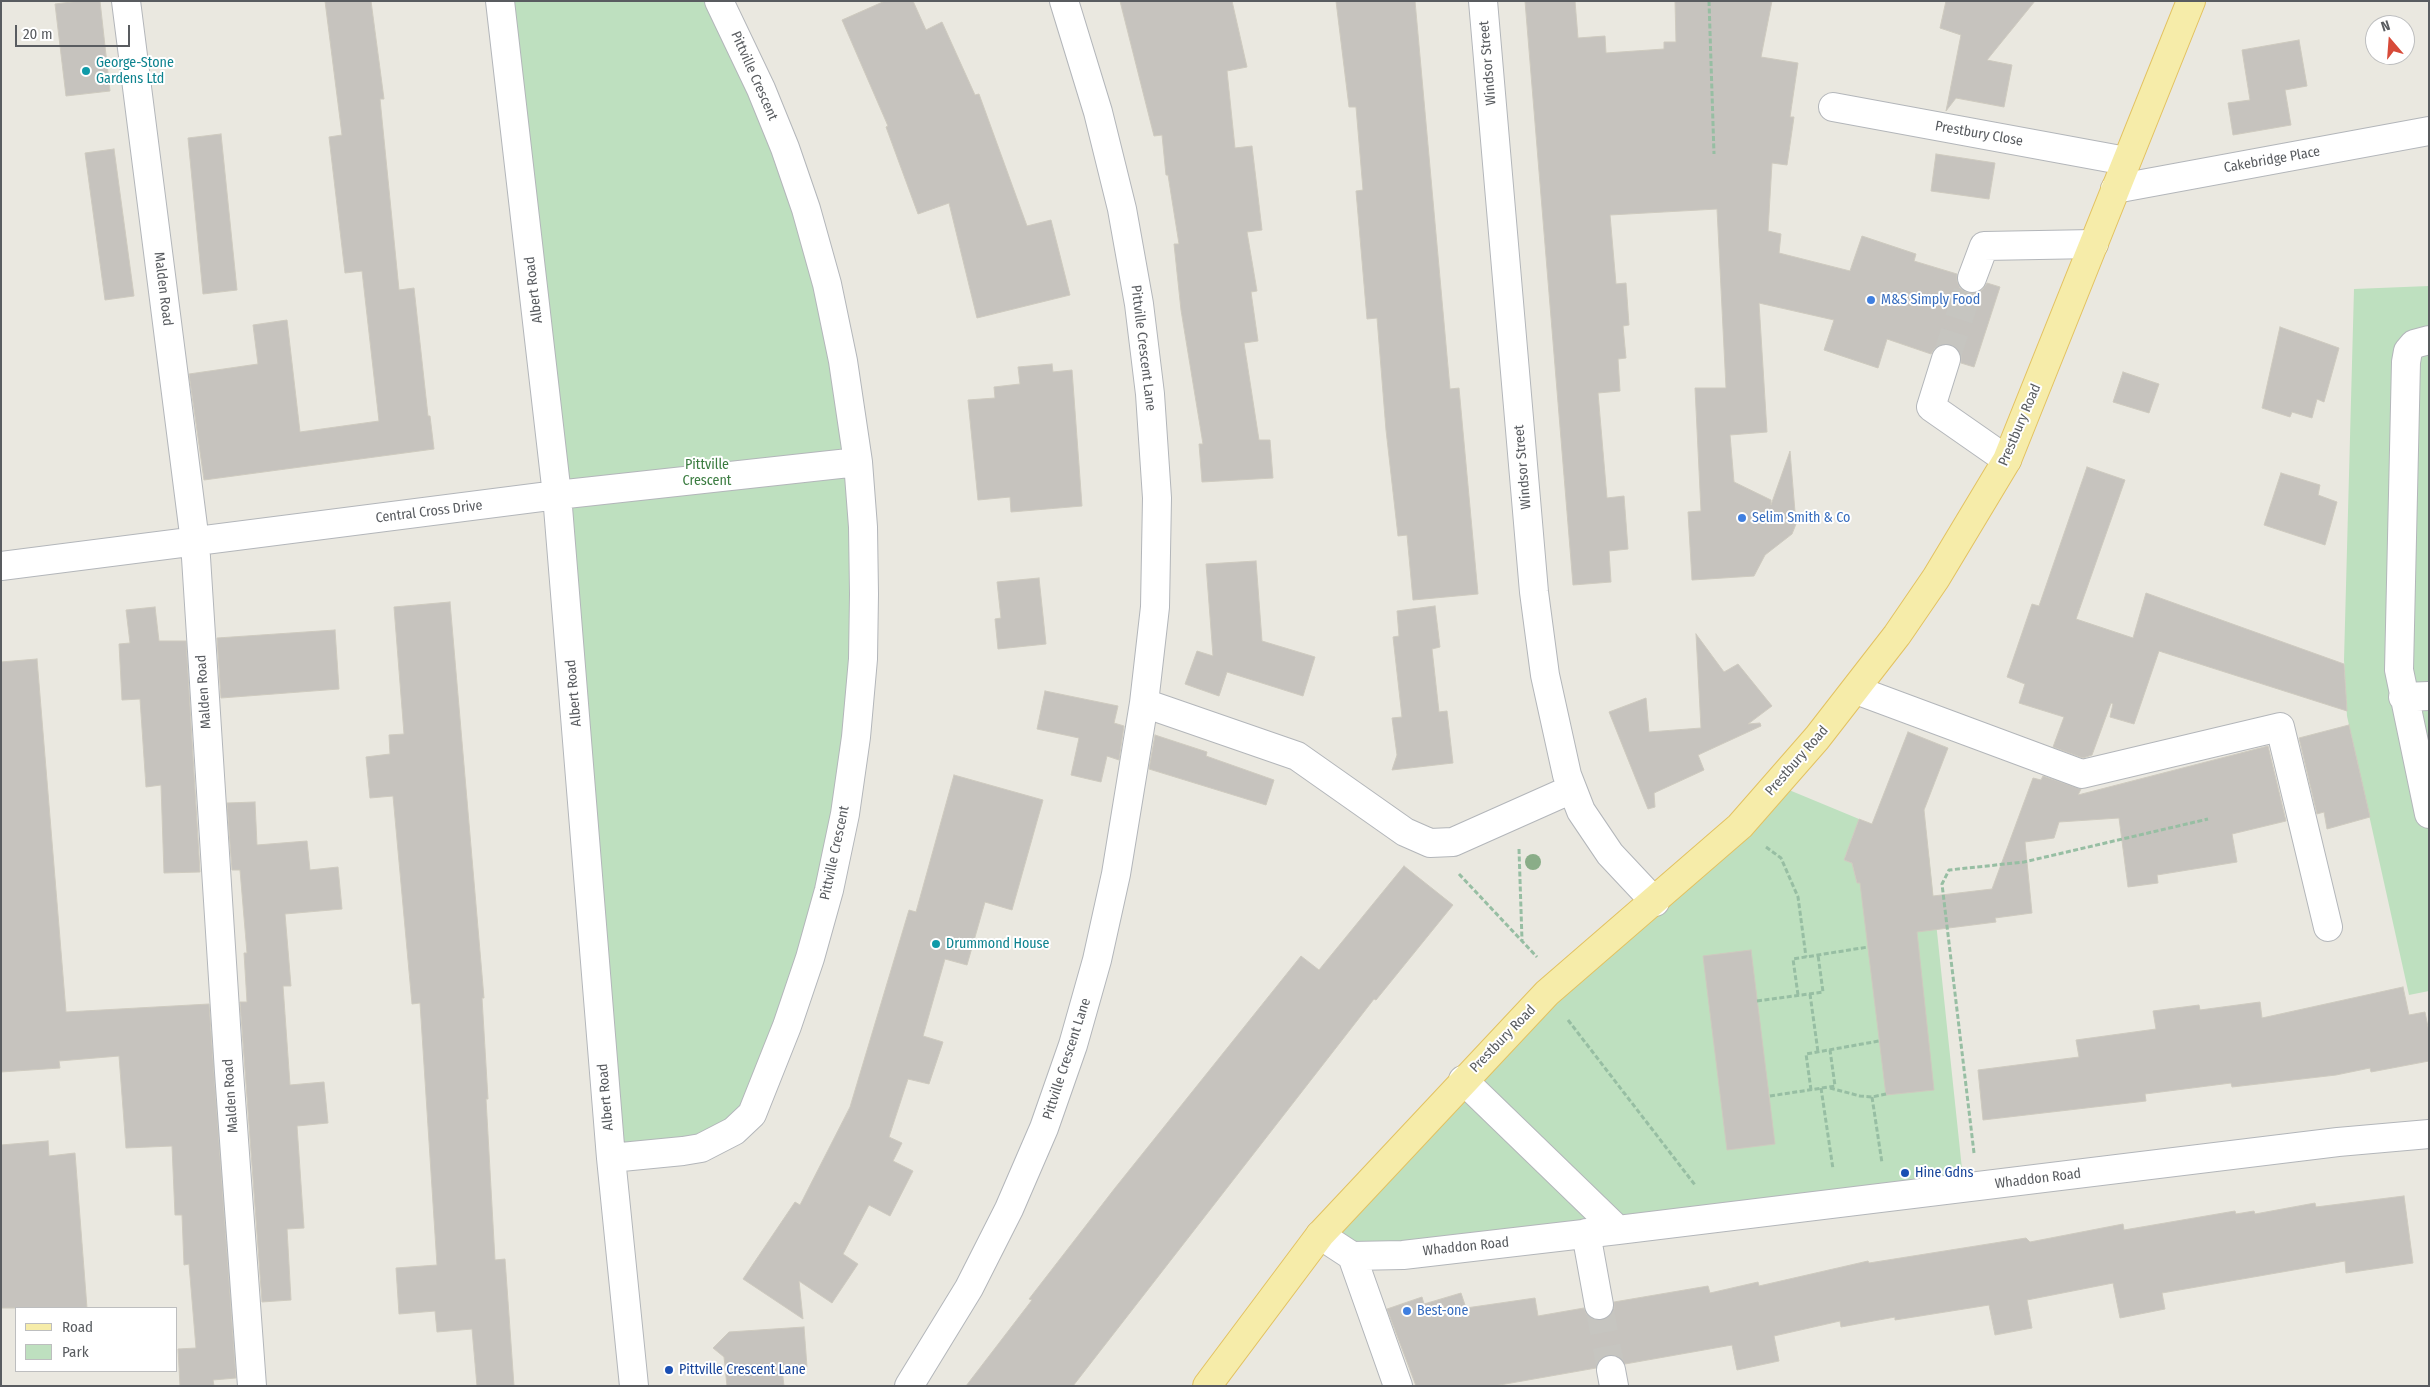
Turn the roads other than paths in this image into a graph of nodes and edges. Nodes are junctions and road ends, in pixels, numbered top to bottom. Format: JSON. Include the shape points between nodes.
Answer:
{"nodes":[{"id":1,"x":126,"y":1,"type":"edge"},
{"id":2,"x":500,"y":1,"type":"edge"},
{"id":3,"x":719,"y":1,"type":"edge"},
{"id":4,"x":1064,"y":1,"type":"edge"},
{"id":5,"x":1483,"y":1,"type":"edge"},
{"id":6,"x":2191,"y":1,"type":"edge"},
{"id":7,"x":1833,"y":107,"type":"dead end"},
{"id":8,"x":2429,"y":131,"type":"edge"},
{"id":9,"x":2126,"y":161,"type":"junction"},
{"id":10,"x":2115,"y":189,"type":"junction"},
{"id":11,"x":2094,"y":244,"type":"junction"},
{"id":12,"x":1972,"y":278,"type":"tunnel mouth"},
{"id":13,"x":2429,"y":340,"type":"edge"},
{"id":14,"x":1946,"y":359,"type":"tunnel mouth"},
{"id":15,"x":2007,"y":460,"type":"junction"},
{"id":16,"x":858,"y":462,"type":"junction"},
{"id":17,"x":558,"y":495,"type":"junction"},
{"id":18,"x":195,"y":542,"type":"junction"},
{"id":19,"x":1,"y":566,"type":"edge"},
{"id":20,"x":1856,"y":690,"type":"junction"},
{"id":21,"x":2416,"y":696,"type":"edge"},
{"id":22,"x":1144,"y":703,"type":"junction"},
{"id":23,"x":1572,"y":789,"type":"junction"},
{"id":24,"x":2429,"y":814,"type":"edge"},
{"id":25,"x":1655,"y":902,"type":"junction"},
{"id":26,"x":2328,"y":927,"type":"dead end"},
{"id":27,"x":1463,"y":1080,"type":"junction"},
{"id":28,"x":2429,"y":1134,"type":"edge"},
{"id":29,"x":612,"y":1158,"type":"junction"},
{"id":30,"x":1618,"y":1230,"type":"junction"},
{"id":31,"x":1586,"y":1233,"type":"junction"},
{"id":32,"x":1320,"y":1235,"type":"junction"},
{"id":33,"x":1352,"y":1256,"type":"junction"},
{"id":34,"x":1599,"y":1305,"type":"tunnel mouth"},
{"id":35,"x":252,"y":1386,"type":"edge"},
{"id":36,"x":634,"y":1386,"type":"edge"},
{"id":37,"x":909,"y":1386,"type":"edge"},
{"id":38,"x":1207,"y":1386,"type":"edge"},
{"id":39,"x":1398,"y":1386,"type":"edge"}],
"edges":[{"from":1,"to":18,"type":"street","name":"Malden Road"},
{"from":2,"to":17,"type":"street","name":"Albert Road"},
{"from":3,"to":16,"type":"street","name":"Pittville Crescent","via":[[761,88],[806,209],[827,284],[843,361]]},
{"from":4,"to":22,"type":"street","name":"Pittville Crescent Lane","via":[[1098,112],[1122,209],[1139,304],[1150,394],[1157,498],[1156,607]]},
{"from":5,"to":23,"type":"street","name":"Windsor Street","via":[[1534,592],[1545,675]]},
{"from":6,"to":9,"type":"main road","name":"Prestbury Road"},
{"from":7,"to":9,"type":"street","name":"Prestbury Close"},
{"from":8,"to":10,"type":"street","name":"Cakebridge Place"},
{"from":9,"to":10,"type":"main road","name":"Prestbury Road"},
{"from":10,"to":11,"type":"main road","name":"Prestbury Road"},
{"from":11,"to":12,"type":"street","via":[[1984,246]]},
{"from":11,"to":15,"type":"main road","name":"Prestbury Road"},
{"from":13,"to":21,"type":"street","via":[[2414,344],[2408,351],[2406,362],[2399,670]]},
{"from":14,"to":15,"type":"street","via":[[1931,407]]},
{"from":15,"to":20,"type":"main road","name":"Prestbury Road","via":[[1936,578]]},
{"from":16,"to":17,"type":"street","name":"Central Cross Drive"},
{"from":16,"to":29,"type":"street","name":"Pittville Crescent","via":[[864,594],[856,737],[829,890],[787,1026],[752,1114],[734,1131],[718,1141],[692,1150]]},
{"from":17,"to":18,"type":"street","name":"Central Cross Drive"},
{"from":17,"to":29,"type":"street","name":"Albert Road"},
{"from":18,"to":19,"type":"street","name":"Central Cross Drive"},
{"from":18,"to":35,"type":"street","name":"Malden Road"},
{"from":20,"to":25,"type":"main road","name":"Prestbury Road","via":[[1740,826]]},
{"from":20,"to":26,"type":"street","via":[[2082,774],[2280,727]]},
{"from":21,"to":24,"type":"street"},
{"from":22,"to":23,"type":"street","via":[[1297,756],[1405,832],[1430,843],[1453,842]]},
{"from":22,"to":37,"type":"street","name":"Pittville Crescent Lane","via":[[1116,874],[1097,960],[1073,1045],[1044,1128],[1009,1209],[969,1288]]},
{"from":23,"to":25,"type":"street","name":"Windsor Street","via":[[1606,847]]},
{"from":25,"to":27,"type":"main road","name":"Prestbury Road","via":[[1554,987]]},
{"from":27,"to":30,"type":"street"},
{"from":27,"to":32,"type":"main road","name":"Prestbury Road"},
{"from":28,"to":30,"type":"street","name":"Whaddon Road","via":[[2338,1142]]},
{"from":29,"to":36,"type":"street","name":"Albert Road"},
{"from":30,"to":31,"type":"street","name":"Whaddon Road"},
{"from":31,"to":33,"type":"street","name":"Whaddon Road","via":[[1403,1254]]},
{"from":31,"to":34,"type":"street"},
{"from":32,"to":33,"type":"street"},
{"from":32,"to":38,"type":"main road","name":"Prestbury Road"},
{"from":33,"to":39,"type":"street"}]}
